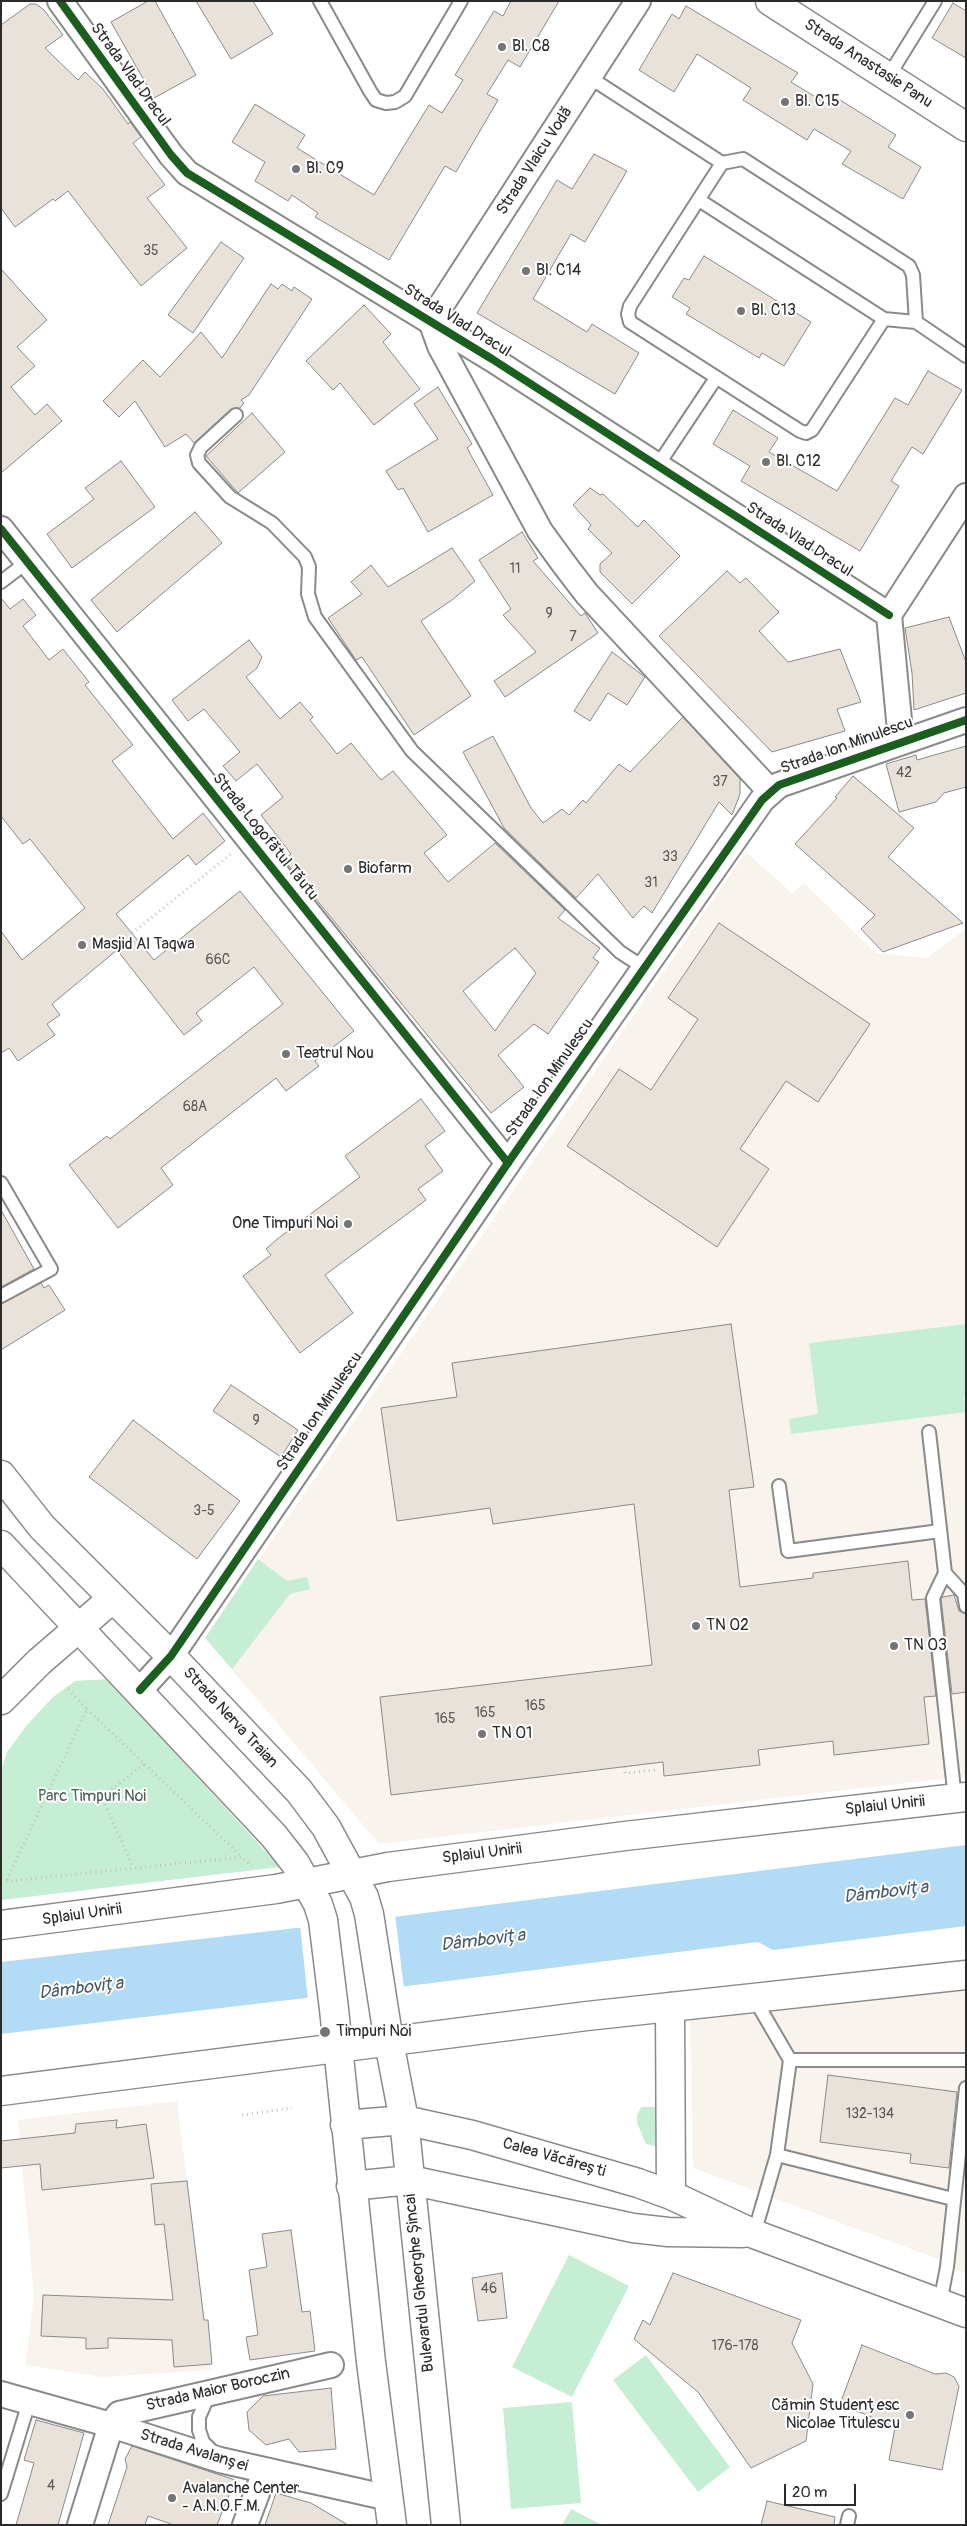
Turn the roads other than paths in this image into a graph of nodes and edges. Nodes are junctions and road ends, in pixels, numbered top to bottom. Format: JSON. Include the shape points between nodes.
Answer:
{"nodes":[{"id":1,"x":60,"y":1,"type":"edge"},
{"id":2,"x":320,"y":1,"type":"edge"},
{"id":3,"x":461,"y":1,"type":"edge"},
{"id":4,"x":638,"y":1,"type":"edge"},
{"id":5,"x":770,"y":1,"type":"edge"},
{"id":6,"x":934,"y":1,"type":"edge"},
{"id":7,"x":589,"y":77,"type":"junction"},
{"id":8,"x":888,"y":77,"type":"junction"},
{"id":9,"x":966,"y":127,"type":"edge"},
{"id":10,"x":722,"y":163,"type":"junction"},
{"id":11,"x":699,"y":200,"type":"junction"},
{"id":12,"x":884,"y":319,"type":"junction"},
{"id":13,"x":431,"y":321,"type":"junction"},
{"id":14,"x":916,"y":322,"type":"junction"},
{"id":15,"x":966,"y":356,"type":"edge"},
{"id":16,"x":716,"y":378,"type":"junction"},
{"id":17,"x":236,"y":415,"type":"dead end"},
{"id":18,"x":658,"y":465,"type":"junction"},
{"id":19,"x":966,"y":496,"type":"edge"},
{"id":20,"x":1,"y":529,"type":"edge"},
{"id":21,"x":27,"y":562,"type":"junction"},
{"id":22,"x":1,"y":582,"type":"edge"},
{"id":23,"x":889,"y":615,"type":"junction"},
{"id":24,"x":966,"y":720,"type":"edge"},
{"id":25,"x":901,"y":740,"type":"junction"},
{"id":26,"x":770,"y":791,"type":"junction"},
{"id":27,"x":643,"y":967,"type":"junction"},
{"id":28,"x":508,"y":1163,"type":"junction"},
{"id":29,"x":1,"y":1183,"type":"edge"},
{"id":30,"x":1,"y":1296,"type":"edge"},
{"id":31,"x":929,"y":1432,"type":"dead end"},
{"id":32,"x":1,"y":1475,"type":"edge"},
{"id":33,"x":779,"y":1486,"type":"dead end"},
{"id":34,"x":940,"y":1531,"type":"junction"},
{"id":35,"x":1,"y":1545,"type":"edge"},
{"id":36,"x":945,"y":1573,"type":"junction"},
{"id":37,"x":113,"y":1598,"type":"junction"},
{"id":38,"x":966,"y":1606,"type":"edge"},
{"id":39,"x":79,"y":1626,"type":"junction"},
{"id":40,"x":171,"y":1656,"type":"junction"},
{"id":41,"x":140,"y":1690,"type":"junction"},
{"id":42,"x":1,"y":1700,"type":"edge"},
{"id":43,"x":960,"y":1798,"type":"edge"},
{"id":44,"x":353,"y":1873,"type":"junction"},
{"id":45,"x":308,"y":1884,"type":"junction"},
{"id":46,"x":1,"y":1925,"type":"edge"},
{"id":47,"x":966,"y":1976,"type":"edge"},
{"id":48,"x":754,"y":1998,"type":"junction"},
{"id":49,"x":383,"y":2004,"type":"joint"},
{"id":50,"x":670,"y":2007,"type":"junction"},
{"id":51,"x":388,"y":2042,"type":"junction"},
{"id":52,"x":338,"y":2049,"type":"junction"},
{"id":53,"x":790,"y":2060,"type":"junction"},
{"id":54,"x":966,"y":2060,"type":"edge"},
{"id":55,"x":966,"y":2088,"type":"edge"},
{"id":56,"x":1,"y":2091,"type":"edge"},
{"id":57,"x":404,"y":2120,"type":"junction"},
{"id":58,"x":345,"y":2125,"type":"junction"},
{"id":59,"x":777,"y":2155,"type":"junction"},
{"id":60,"x":410,"y":2180,"type":"junction"},
{"id":61,"x":351,"y":2186,"type":"junction"},
{"id":62,"x":671,"y":2195,"type":"junction"},
{"id":63,"x":953,"y":2199,"type":"junction"},
{"id":64,"x":754,"y":2234,"type":"junction"},
{"id":65,"x":940,"y":2303,"type":"junction"},
{"id":66,"x":966,"y":2313,"type":"edge"},
{"id":67,"x":330,"y":2365,"type":"dead end"},
{"id":68,"x":210,"y":2392,"type":"junction"},
{"id":69,"x":1,"y":2394,"type":"edge"},
{"id":70,"x":29,"y":2402,"type":"junction"},
{"id":71,"x":111,"y":2425,"type":"junction"},
{"id":72,"x":220,"y":2460,"type":"junction"},
{"id":73,"x":265,"y":2472,"type":"junction"},
{"id":74,"x":1,"y":2494,"type":"edge"},
{"id":75,"x":390,"y":2512,"type":"edge"},
{"id":76,"x":80,"y":2525,"type":"edge"},
{"id":77,"x":245,"y":2525,"type":"edge"},
{"id":78,"x":446,"y":2525,"type":"edge"}],
"edges":[{"from":1,"to":13,"type":"street","name":"Strada Vlad Dracul","via":[[171,155],[188,173]]},
{"from":2,"to":3,"type":"lane","via":[[370,91],[376,100],[386,103],[405,96]]},
{"from":4,"to":7,"type":"street","name":"Strada Vlaicu Vodă"},
{"from":5,"to":8,"type":"main road","name":"Strada Anastasie Panu"},
{"from":6,"to":8,"type":"lane"},
{"from":7,"to":10,"type":"lane"},
{"from":7,"to":13,"type":"street","name":"Strada Vlaicu Vodă"},
{"from":8,"to":9,"type":"main road","name":"Strada Anastasie Panu"},
{"from":10,"to":11,"type":"lane"},
{"from":10,"to":14,"type":"lane","via":[[744,158],[909,266],[913,275]]},
{"from":11,"to":12,"type":"lane"},
{"from":11,"to":16,"type":"lane","via":[[630,306],[628,314],[630,322]]},
{"from":12,"to":14,"type":"lane"},
{"from":12,"to":16,"type":"lane","via":[[812,430],[806,433]]},
{"from":13,"to":18,"type":"street","name":"Strada Vlad Dracul"},
{"from":13,"to":26,"type":"street","name":"Strada Vlad Dracul","via":[[440,346],[540,531],[587,594]]},
{"from":14,"to":15,"type":"lane"},
{"from":16,"to":18,"type":"lane"},
{"from":17,"to":27,"type":"lane","via":[[201,447],[197,455],[199,463],[230,497],[272,523],[305,557],[309,567],[308,594],[315,617],[412,751],[620,952]]},
{"from":18,"to":23,"type":"street","name":"Strada Vlad Dracul"},
{"from":19,"to":23,"type":"street"},
{"from":20,"to":21,"type":"street","name":"Strada Logofătul Tăutu"},
{"from":21,"to":22,"type":"lane"},
{"from":21,"to":28,"type":"street","name":"Strada Logofătul Tăutu"},
{"from":23,"to":25,"type":"street"},
{"from":24,"to":25,"type":"street","name":"Strada Ion Minulescu"},
{"from":25,"to":26,"type":"street","name":"Strada Ion Minulescu"},
{"from":26,"to":27,"type":"street","name":"Strada Ion Minulescu"},
{"from":27,"to":28,"type":"street","name":"Strada Ion Minulescu"},
{"from":28,"to":40,"type":"street","name":"Strada Ion Minulescu"},
{"from":29,"to":30,"type":"lane","via":[[51,1269]]},
{"from":31,"to":34,"type":"lane"},
{"from":32,"to":37,"type":"main road","name":"Strada Nerva Traian","via":[[42,1527]]},
{"from":33,"to":34,"type":"lane","via":[[788,1551]]},
{"from":34,"to":36,"type":"lane"},
{"from":35,"to":39,"type":"main road"},
{"from":36,"to":38,"type":"lane","via":[[964,1594]]},
{"from":36,"to":43,"type":"lane","via":[[933,1598]]},
{"from":37,"to":39,"type":"main road"},
{"from":37,"to":40,"type":"main road","name":"Strada Nerva Traian"},
{"from":39,"to":41,"type":"main road"},
{"from":39,"to":42,"type":"main road"},
{"from":40,"to":41,"type":"street","name":"Strada Ion Minulescu"},
{"from":40,"to":44,"type":"main road","name":"Strada Nerva Traian","via":[[299,1791],[326,1827]]},
{"from":41,"to":45,"type":"main road","via":[[274,1836]]},
{"from":43,"to":44,"type":"main road","name":"Splaiul Unirii","via":[[625,1836]]},
{"from":44,"to":45,"type":"main road","name":"Splaiul Unirii"},
{"from":44,"to":49,"type":"main road","name":"Strada Nerva Traian","via":[[370,1914]]},
{"from":45,"to":46,"type":"main road","name":"Splaiul Unirii"},
{"from":45,"to":52,"type":"main road","via":[[323,1920]]},
{"from":47,"to":48,"type":"main road"},
{"from":48,"to":50,"type":"main road"},
{"from":48,"to":53,"type":"lane"},
{"from":49,"to":51,"type":"main road","name":"Bulevardul Gheorghe Șincai"},
{"from":50,"to":51,"type":"main road"},
{"from":50,"to":62,"type":"main road"},
{"from":51,"to":52,"type":"main road"},
{"from":51,"to":57,"type":"main road","name":"Bulevardul Gheorghe Șincai"},
{"from":52,"to":56,"type":"main road"},
{"from":52,"to":58,"type":"main road"},
{"from":53,"to":54,"type":"lane"},
{"from":53,"to":59,"type":"lane"},
{"from":55,"to":63,"type":"lane"},
{"from":57,"to":58,"type":"main road","name":"Calea Văcărești"},
{"from":57,"to":60,"type":"main road","name":"Bulevardul Gheorghe Șincai"},
{"from":57,"to":62,"type":"main road","name":"Calea Văcărești","via":[[472,2135]]},
{"from":58,"to":61,"type":"main road"},
{"from":59,"to":63,"type":"lane"},
{"from":59,"to":64,"type":"lane"},
{"from":60,"to":61,"type":"main road","name":"Calea Văcărești"},
{"from":60,"to":64,"type":"main road","name":"Calea Văcărești","via":[[633,2228]]},
{"from":60,"to":78,"type":"main road","name":"Bulevardul Gheorghe Șincai"},
{"from":61,"to":75,"type":"main road"},
{"from":62,"to":64,"type":"main road","name":"Calea Văcărești"},
{"from":63,"to":65,"type":"lane"},
{"from":64,"to":65,"type":"main road","name":"Calea Văcărești"},
{"from":65,"to":66,"type":"main road","name":"Calea Văcărești"},
{"from":67,"to":68,"type":"street","name":"Strada Maior Boroczin"},
{"from":68,"to":71,"type":"street","name":"Strada Maior Boroczin","via":[[125,2411]]},
{"from":68,"to":72,"type":"lane","via":[[199,2417],[199,2430],[203,2442]]},
{"from":69,"to":70,"type":"street","name":"Strada Avalanșei"},
{"from":70,"to":71,"type":"street","name":"Strada Avalanșei"},
{"from":70,"to":74,"type":"lane"},
{"from":71,"to":72,"type":"street","name":"Strada Avalanșei"},
{"from":71,"to":76,"type":"street"},
{"from":72,"to":73,"type":"street","name":"Strada Avalanșei"},
{"from":73,"to":75,"type":"street","name":"Strada Avalanșei"},
{"from":73,"to":77,"type":"street"}]}
